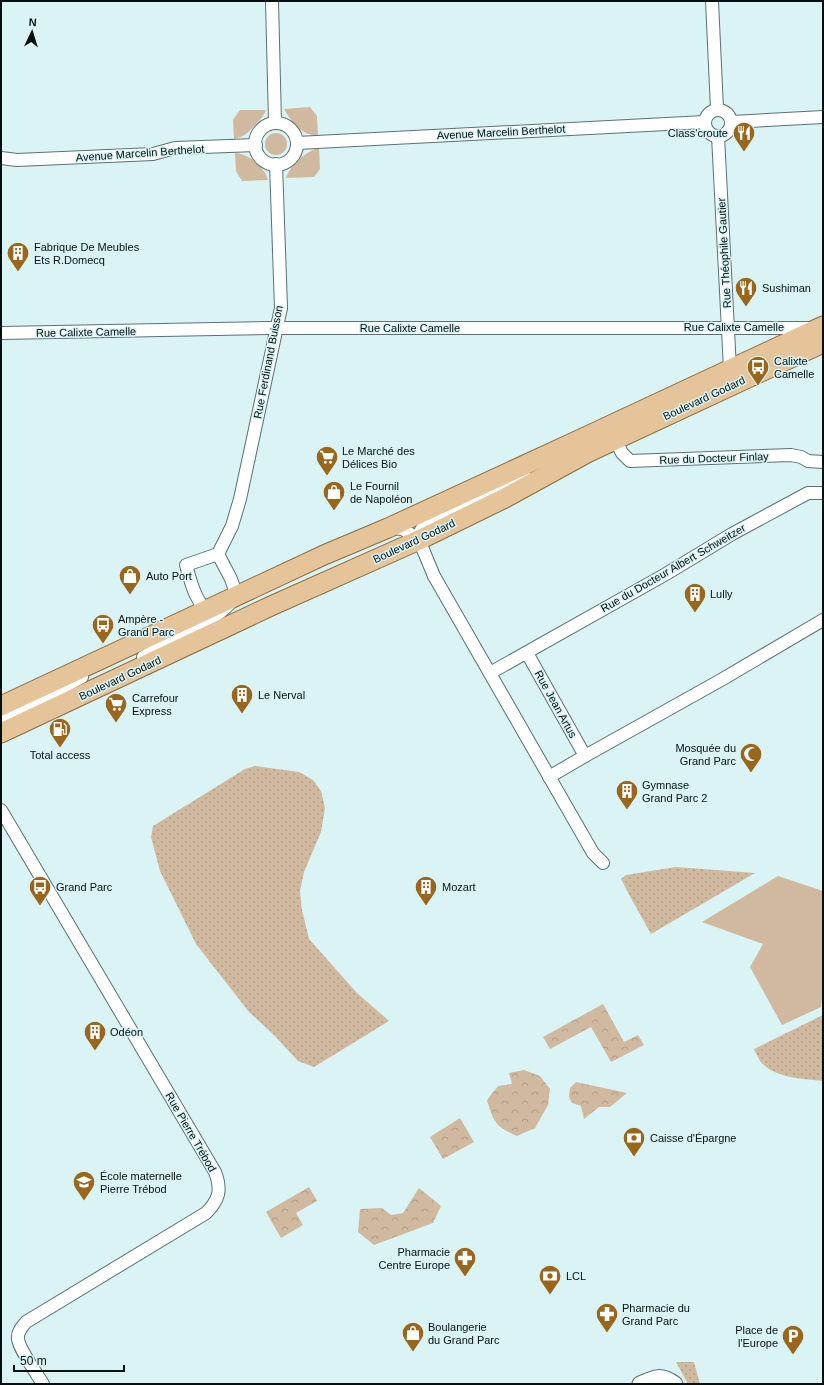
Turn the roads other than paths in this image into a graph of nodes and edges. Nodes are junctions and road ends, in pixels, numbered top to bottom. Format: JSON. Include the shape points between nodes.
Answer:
{"nodes":[{"id":1,"x":272,"y":1,"type":"edge"},
{"id":2,"x":712,"y":1,"type":"edge"},
{"id":3,"x":717,"y":110,"type":"junction"},
{"id":4,"x":823,"y":117,"type":"edge"},
{"id":5,"x":705,"y":122,"type":"junction"},
{"id":6,"x":732,"y":122,"type":"junction"},
{"id":7,"x":276,"y":123,"type":"junction"},
{"id":8,"x":718,"y":136,"type":"junction"},
{"id":9,"x":297,"y":142,"type":"junction"},
{"id":10,"x":256,"y":145,"type":"junction"},
{"id":11,"x":1,"y":158,"type":"edge"},
{"id":12,"x":276,"y":164,"type":"junction"},
{"id":13,"x":727,"y":327,"type":"junction"},
{"id":14,"x":277,"y":328,"type":"junction"},
{"id":15,"x":821,"y":332,"type":"edge"},
{"id":16,"x":1,"y":333,"type":"edge"},
{"id":17,"x":730,"y":370,"type":"junction"},
{"id":18,"x":581,"y":439,"type":"junction"},
{"id":19,"x":615,"y":439,"type":"junction"},
{"id":20,"x":823,"y":462,"type":"edge"},
{"id":21,"x":823,"y":492,"type":"edge"},
{"id":22,"x":388,"y":528,"type":"junction"},
{"id":23,"x":419,"y":540,"type":"junction"},
{"id":24,"x":218,"y":554,"type":"junction"},
{"id":25,"x":237,"y":596,"type":"junction"},
{"id":26,"x":212,"y":613,"type":"junction"},
{"id":27,"x":251,"y":616,"type":"junction"},
{"id":28,"x":823,"y":620,"type":"edge"},
{"id":29,"x":165,"y":630,"type":"junction"},
{"id":30,"x":527,"y":653,"type":"junction"},
{"id":31,"x":490,"y":673,"type":"junction"},
{"id":32,"x":60,"y":705,"type":"junction"},
{"id":33,"x":1,"y":706,"type":"edge"},
{"id":34,"x":1,"y":720,"type":"edge"},
{"id":35,"x":1,"y":733,"type":"edge"},
{"id":36,"x":585,"y":756,"type":"junction"},
{"id":37,"x":549,"y":777,"type":"junction"},
{"id":38,"x":1,"y":810,"type":"edge"},
{"id":39,"x":603,"y":863,"type":"dead end"},
{"id":40,"x":671,"y":1381,"type":"edge"},
{"id":41,"x":43,"y":1384,"type":"edge"},
{"id":42,"x":640,"y":1384,"type":"edge"}],
"edges":[{"from":1,"to":7,"type":"street"},
{"from":2,"to":3,"type":"street"},
{"from":3,"to":5,"type":"street","via":[[707,115]]},
{"from":3,"to":6,"type":"street","via":[[729,114]]},
{"from":4,"to":6,"type":"street"},
{"from":5,"to":8,"type":"street","via":[[710,134]]},
{"from":5,"to":9,"type":"street","name":"Avenue Marcelin Berthelot"},
{"from":6,"to":8,"type":"street","via":[[727,134]]},
{"from":7,"to":9,"type":"street","via":[[288,126],[296,136]]},
{"from":7,"to":10,"type":"street","via":[[269,124],[259,132]]},
{"from":8,"to":13,"type":"street","name":"Rue Théophile Gautier"},
{"from":9,"to":12,"type":"street","via":[[294,155],[284,163]]},
{"from":10,"to":11,"type":"street","name":"Avenue Marcelin Berthelot","via":[[175,148],[153,154],[122,156],[17,160]]},
{"from":10,"to":12,"type":"street","via":[[257,151],[265,161]]},
{"from":12,"to":14,"type":"street","name":"Rue Ferdinand Buisson","via":[[281,308]]},
{"from":13,"to":14,"type":"street","name":"Rue Calixte Camelle"},
{"from":13,"to":15,"type":"street","name":"Rue Calixte Camelle"},
{"from":13,"to":17,"type":"street","name":"Rue Théophile Gautier"},
{"from":14,"to":16,"type":"street","name":"Rue Calixte Camelle"},
{"from":14,"to":24,"type":"street","name":"Rue Ferdinand Buisson","via":[[240,499],[232,526]]},
{"from":15,"to":17,"type":"main road","name":"Boulevard Godard"},
{"from":15,"to":19,"type":"main road","name":"Boulevard Godard"},
{"from":17,"to":18,"type":"main road","name":"Boulevard Godard"},
{"from":18,"to":22,"type":"main road","name":"Boulevard Godard"},
{"from":18,"to":23,"type":"street","via":[[502,487],[425,524]]},
{"from":19,"to":20,"type":"street","name":"Rue du Docteur Finlay","via":[[622,453],[630,461],[791,454],[808,461]]},
{"from":19,"to":23,"type":"main road","name":"Boulevard Godard","via":[[506,498]]},
{"from":21,"to":30,"type":"street","name":"Rue du Docteur Albert Schweitzer","via":[[808,493],[787,504]]},
{"from":22,"to":23,"type":"street","via":[[403,529]]},
{"from":22,"to":25,"type":"main road","name":"Boulevard Godard"},
{"from":23,"to":27,"type":"main road","name":"Boulevard Godard"},
{"from":23,"to":31,"type":"street","via":[[434,576]]},
{"from":24,"to":25,"type":"street"},
{"from":24,"to":26,"type":"street","via":[[186,565],[196,596]]},
{"from":25,"to":26,"type":"main road","name":"Boulevard Godard"},
{"from":26,"to":27,"type":"street"},
{"from":26,"to":29,"type":"main road","name":"Boulevard Godard"},
{"from":26,"to":32,"type":"street","via":[[207,623],[176,638]]},
{"from":27,"to":32,"type":"main road","name":"Boulevard Godard"},
{"from":28,"to":36,"type":"street"},
{"from":29,"to":33,"type":"main road","name":"Boulevard Godard"},
{"from":29,"to":34,"type":"street"},
{"from":30,"to":31,"type":"street"},
{"from":30,"to":36,"type":"street","name":"Rue Jean Artus"},
{"from":31,"to":37,"type":"street"},
{"from":32,"to":35,"type":"main road","name":"Boulevard Godard"},
{"from":36,"to":37,"type":"street"},
{"from":37,"to":39,"type":"street","via":[[593,853]]},
{"from":38,"to":41,"type":"street","name":"Rue Pierre Trébod","via":[[218,1181],[214,1204],[206,1213],[26,1322],[20,1330],[18,1339]]},
{"from":40,"to":42,"type":"street","via":[[653,1378]]}]}
